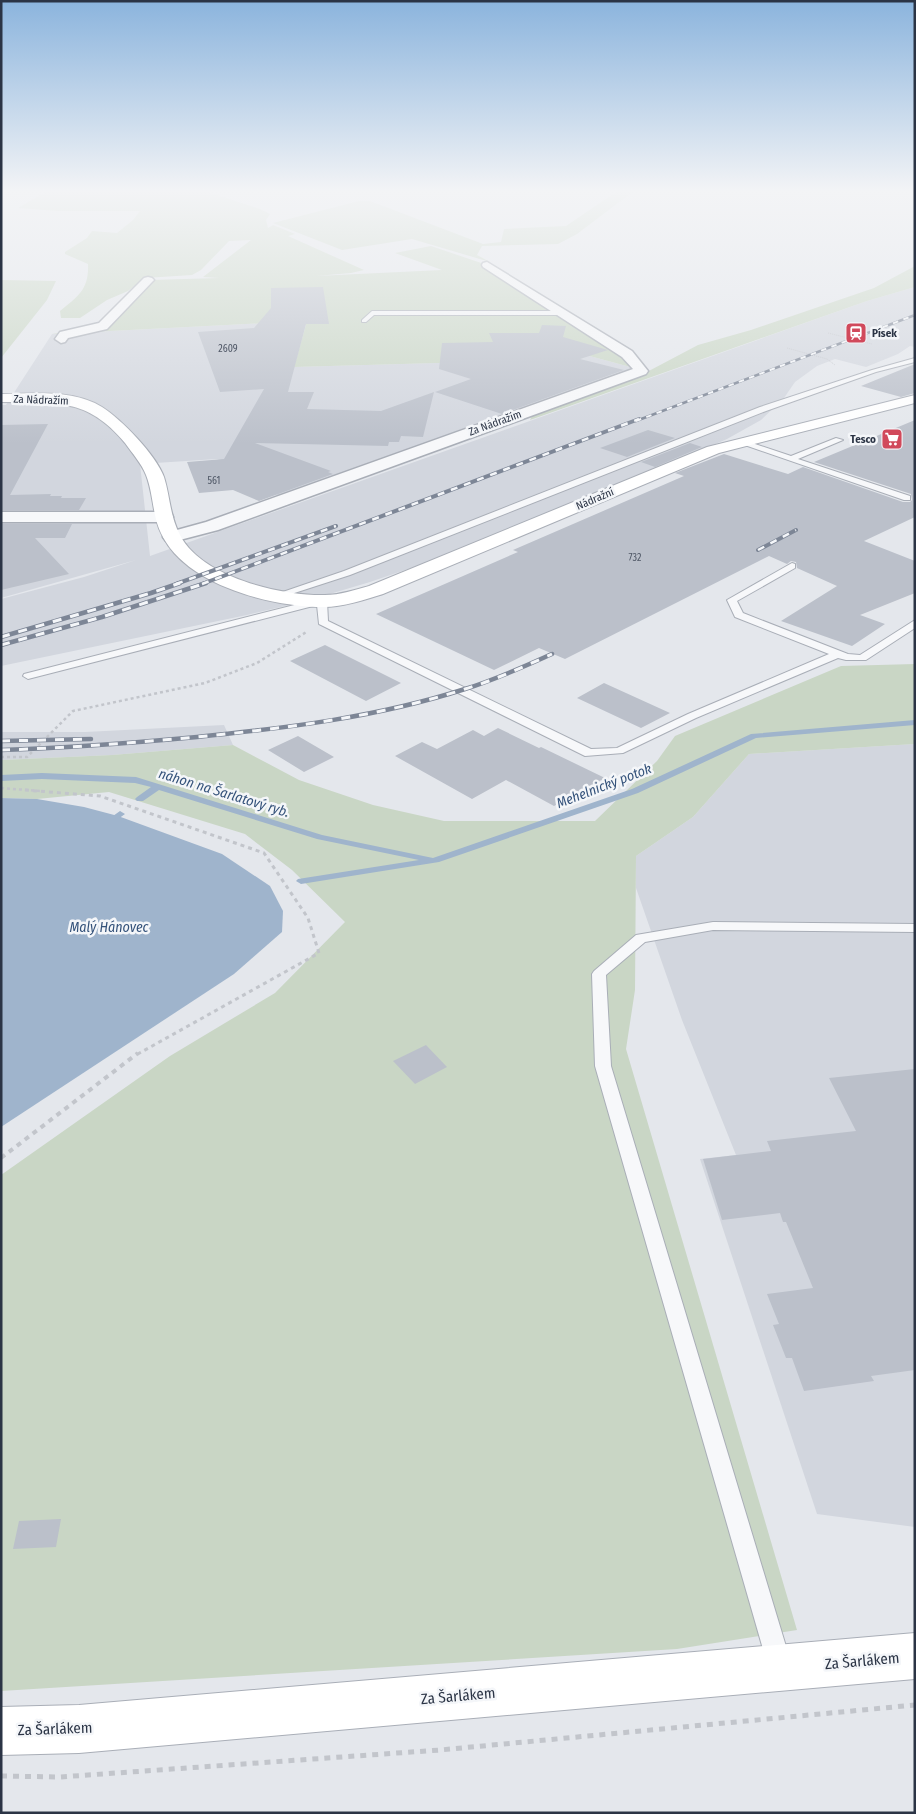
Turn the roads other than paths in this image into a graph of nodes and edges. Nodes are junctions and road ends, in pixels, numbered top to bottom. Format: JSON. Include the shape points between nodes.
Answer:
{"nodes":[{"id":1,"x":502,"y":275,"type":"edge"},
{"id":2,"x":148,"y":280,"type":"dead end"},
{"id":3,"x":562,"y":313,"type":"junction"},
{"id":4,"x":364,"y":321,"type":"dead end"},
{"id":5,"x":61,"y":339,"type":"dead end"},
{"id":6,"x":913,"y":361,"type":"edge"},
{"id":7,"x":1,"y":398,"type":"edge"},
{"id":8,"x":915,"y":399,"type":"edge"},
{"id":9,"x":839,"y":440,"type":"dead end"},
{"id":10,"x":740,"y":442,"type":"junction"},
{"id":11,"x":791,"y":459,"type":"junction"},
{"id":12,"x":907,"y":498,"type":"dead end"},
{"id":13,"x":1,"y":517,"type":"edge"},
{"id":14,"x":165,"y":517,"type":"junction"},
{"id":15,"x":172,"y":537,"type":"junction"},
{"id":16,"x":792,"y":566,"type":"dead end"},
{"id":17,"x":279,"y":595,"type":"junction"},
{"id":18,"x":322,"y":601,"type":"junction"},
{"id":19,"x":915,"y":623,"type":"edge"},
{"id":20,"x":838,"y":654,"type":"junction"},
{"id":21,"x":28,"y":676,"type":"dead end"},
{"id":22,"x":915,"y":928,"type":"edge"},
{"id":23,"x":915,"y":1656,"type":"edge"},
{"id":24,"x":781,"y":1668,"type":"junction"},
{"id":25,"x":1,"y":1731,"type":"edge"}],
"edges":[{"from":1,"to":3,"type":"street","name":"Za Nádražím"},
{"from":2,"to":5,"type":"street","via":[[103,326],[64,335]]},
{"from":3,"to":4,"type":"lane","via":[[372,313]]},
{"from":3,"to":15,"type":"street","name":"Za Nádražím","via":[[627,354],[642,371],[212,526]]},
{"from":6,"to":17,"type":"lane","via":[[763,409],[347,574]]},
{"from":7,"to":14,"type":"main road","name":"Za Nádražím","via":[[72,401],[97,410],[125,432],[154,473]]},
{"from":8,"to":10,"type":"main road","name":"Nádražní"},
{"from":9,"to":11,"type":"lane"},
{"from":10,"to":11,"type":"lane"},
{"from":10,"to":18,"type":"main road","name":"Nádražní","via":[[376,590]]},
{"from":11,"to":12,"type":"lane"},
{"from":13,"to":14,"type":"street"},
{"from":14,"to":15,"type":"main road","name":"Za Nádražím"},
{"from":15,"to":17,"type":"main road","name":"Za Nádražím","via":[[188,557],[220,578]]},
{"from":16,"to":20,"type":"lane","via":[[732,600],[739,614]]},
{"from":17,"to":18,"type":"main road","name":"Nádražní"},
{"from":18,"to":20,"type":"lane","via":[[324,622],[589,753],[619,750]]},
{"from":18,"to":21,"type":"lane"},
{"from":19,"to":20,"type":"lane","via":[[862,658]]},
{"from":22,"to":24,"type":"lane","via":[[713,926],[641,938],[599,974],[603,1066]]},
{"from":23,"to":24,"type":"main road","name":"Za Šarlákem"},
{"from":24,"to":25,"type":"main road","name":"Za Šarlákem","via":[[79,1729]]}]}
